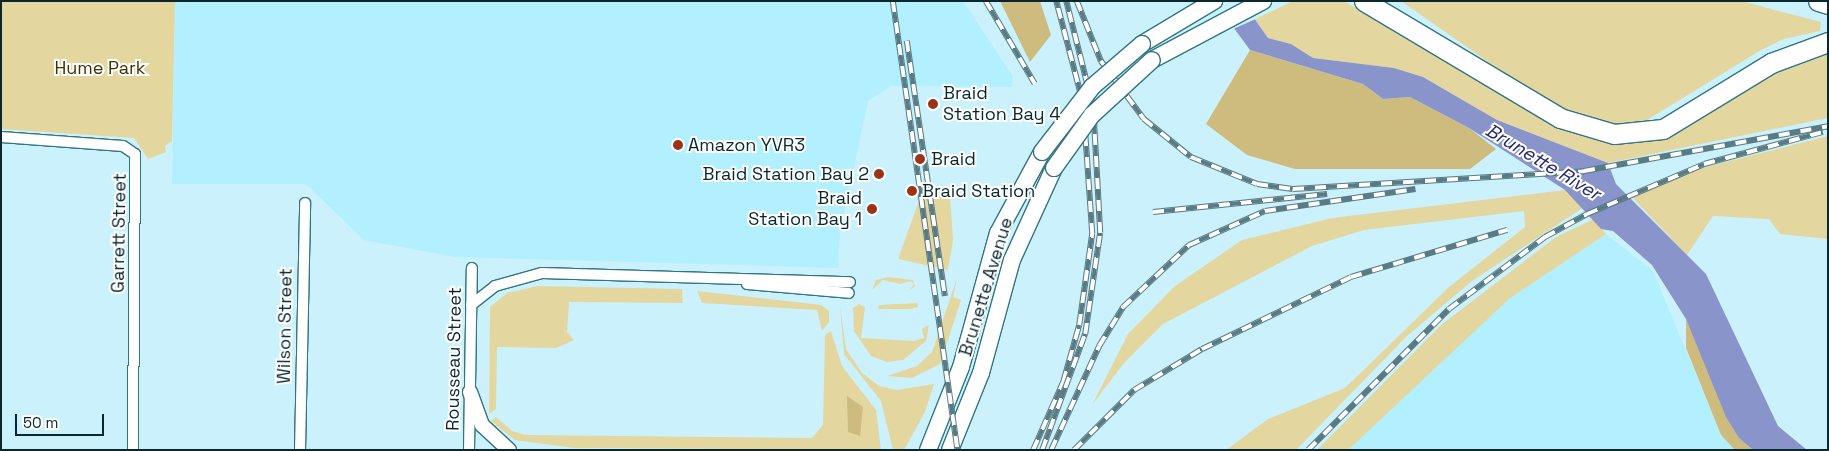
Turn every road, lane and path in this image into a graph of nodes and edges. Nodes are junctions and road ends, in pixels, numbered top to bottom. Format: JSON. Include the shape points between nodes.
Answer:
{"nodes":[{"id":1,"x":1214,"y":1,"type":"edge"},
{"id":2,"x":1262,"y":1,"type":"edge"},
{"id":3,"x":1364,"y":1,"type":"edge"},
{"id":4,"x":1385,"y":1,"type":"edge"},
{"id":5,"x":1818,"y":1,"type":"edge"},
{"id":6,"x":1828,"y":4,"type":"edge"},
{"id":7,"x":1407,"y":23,"type":"junction"},
{"id":8,"x":1828,"y":42,"type":"edge"},
{"id":9,"x":1,"y":138,"type":"edge"},
{"id":10,"x":305,"y":203,"type":"dead end"},
{"id":11,"x":472,"y":268,"type":"dead end"},
{"id":12,"x":704,"y":278,"type":"junction"},
{"id":13,"x":850,"y":282,"type":"dead end"},
{"id":14,"x":849,"y":293,"type":"dead end"},
{"id":15,"x":471,"y":305,"type":"junction"},
{"id":16,"x":470,"y":392,"type":"junction"},
{"id":17,"x":936,"y":432,"type":"junction"},
{"id":18,"x":132,"y":450,"type":"edge"},
{"id":19,"x":300,"y":450,"type":"edge"},
{"id":20,"x":468,"y":450,"type":"edge"},
{"id":21,"x":509,"y":450,"type":"edge"},
{"id":22,"x":917,"y":450,"type":"edge"},
{"id":23,"x":928,"y":450,"type":"edge"},
{"id":24,"x":950,"y":450,"type":"edge"}],
"edges":[{"from":1,"to":17,"type":"main road","name":"Brunette Avenue","bridge":true,"via":[[1142,44],[1092,87],[1042,152],[998,233],[961,367]]},
{"from":2,"to":24,"type":"main road","name":"Brunette Avenue","bridge":true,"via":[[1191,36],[1152,60],[1097,110],[1054,168],[1012,260],[981,373]]},
{"from":3,"to":7,"type":"highway"},
{"from":4,"to":7,"type":"highway"},
{"from":5,"to":6,"type":"highway"},
{"from":7,"to":8,"type":"highway","via":[[1560,118],[1614,134],[1662,129],[1772,63]]},
{"from":9,"to":18,"type":"street","name":"Garrett Street","via":[[123,146],[135,154]]},
{"from":10,"to":19,"type":"street","name":"Wilson Street"},
{"from":11,"to":15,"type":"street","name":"Rousseau Street"},
{"from":12,"to":13,"type":"street"},
{"from":12,"to":14,"type":"street","via":[[795,292]]},
{"from":12,"to":15,"type":"street","via":[[542,273],[495,286]]},
{"from":15,"to":16,"type":"street","name":"Rousseau Street"},
{"from":16,"to":20,"type":"street","name":"Rousseau Street"},
{"from":16,"to":21,"type":"main road","via":[[482,425]]},
{"from":17,"to":22,"type":"main road"},
{"from":17,"to":23,"type":"main road","name":"Brunette Avenue"}]}
